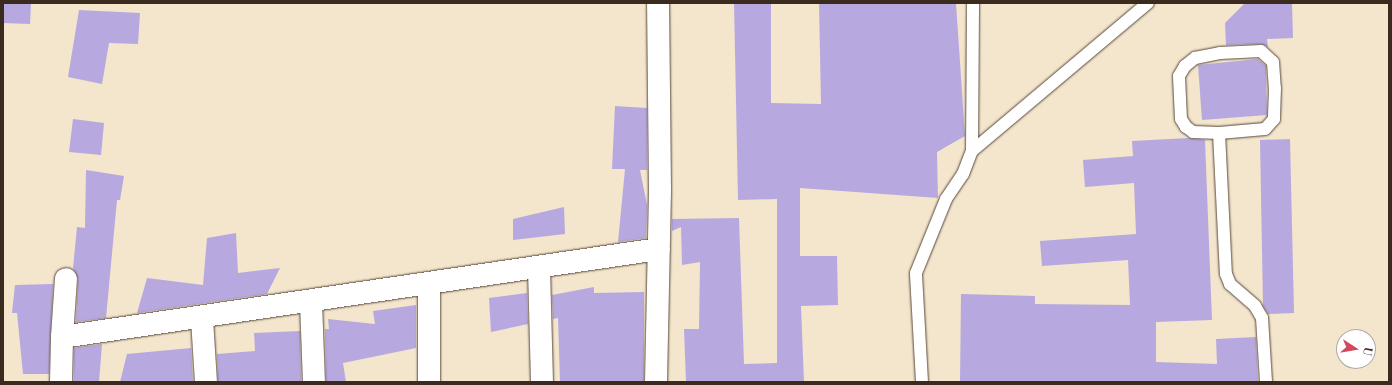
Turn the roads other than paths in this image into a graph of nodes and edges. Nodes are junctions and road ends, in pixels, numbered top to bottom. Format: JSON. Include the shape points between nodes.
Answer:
{"nodes":[{"id":1,"x":658,"y":3,"type":"edge"},
{"id":2,"x":973,"y":3,"type":"edge"},
{"id":3,"x":1148,"y":3,"type":"edge"},
{"id":4,"x":1219,"y":133,"type":"junction"},
{"id":5,"x":972,"y":151,"type":"junction"},
{"id":6,"x":659,"y":249,"type":"junction"},
{"id":7,"x":539,"y":268,"type":"junction"},
{"id":8,"x":66,"y":279,"type":"dead end"},
{"id":9,"x":429,"y":285,"type":"junction"},
{"id":10,"x":311,"y":302,"type":"junction"},
{"id":11,"x":202,"y":319,"type":"junction"},
{"id":12,"x":62,"y":337,"type":"junction"},
{"id":13,"x":61,"y":382,"type":"edge"},
{"id":14,"x":206,"y":382,"type":"edge"},
{"id":15,"x":314,"y":382,"type":"edge"},
{"id":16,"x":429,"y":382,"type":"edge"},
{"id":17,"x":542,"y":382,"type":"edge"},
{"id":18,"x":656,"y":382,"type":"edge"},
{"id":19,"x":922,"y":382,"type":"edge"},
{"id":20,"x":1266,"y":382,"type":"edge"}],
"edges":[{"from":1,"to":6,"type":"street"},
{"from":2,"to":5,"type":"lane"},
{"from":3,"to":5,"type":"lane"},
{"from":4,"to":4,"type":"lane","via":[[1193,132],[1181,119],[1179,76],[1185,66],[1195,58],[1225,52],[1261,51],[1273,62],[1274,119],[1265,129]]},
{"from":4,"to":20,"type":"lane","via":[[1226,274],[1230,284],[1255,306],[1262,318]]},
{"from":5,"to":19,"type":"lane","via":[[963,174],[946,200],[916,273]]},
{"from":6,"to":7,"type":"street"},
{"from":6,"to":18,"type":"street"},
{"from":7,"to":9,"type":"street"},
{"from":7,"to":17,"type":"street"},
{"from":8,"to":12,"type":"street"},
{"from":9,"to":10,"type":"street"},
{"from":9,"to":16,"type":"street"},
{"from":10,"to":11,"type":"street"},
{"from":10,"to":15,"type":"street"},
{"from":11,"to":12,"type":"street"},
{"from":11,"to":14,"type":"street"},
{"from":12,"to":13,"type":"street"}]}
